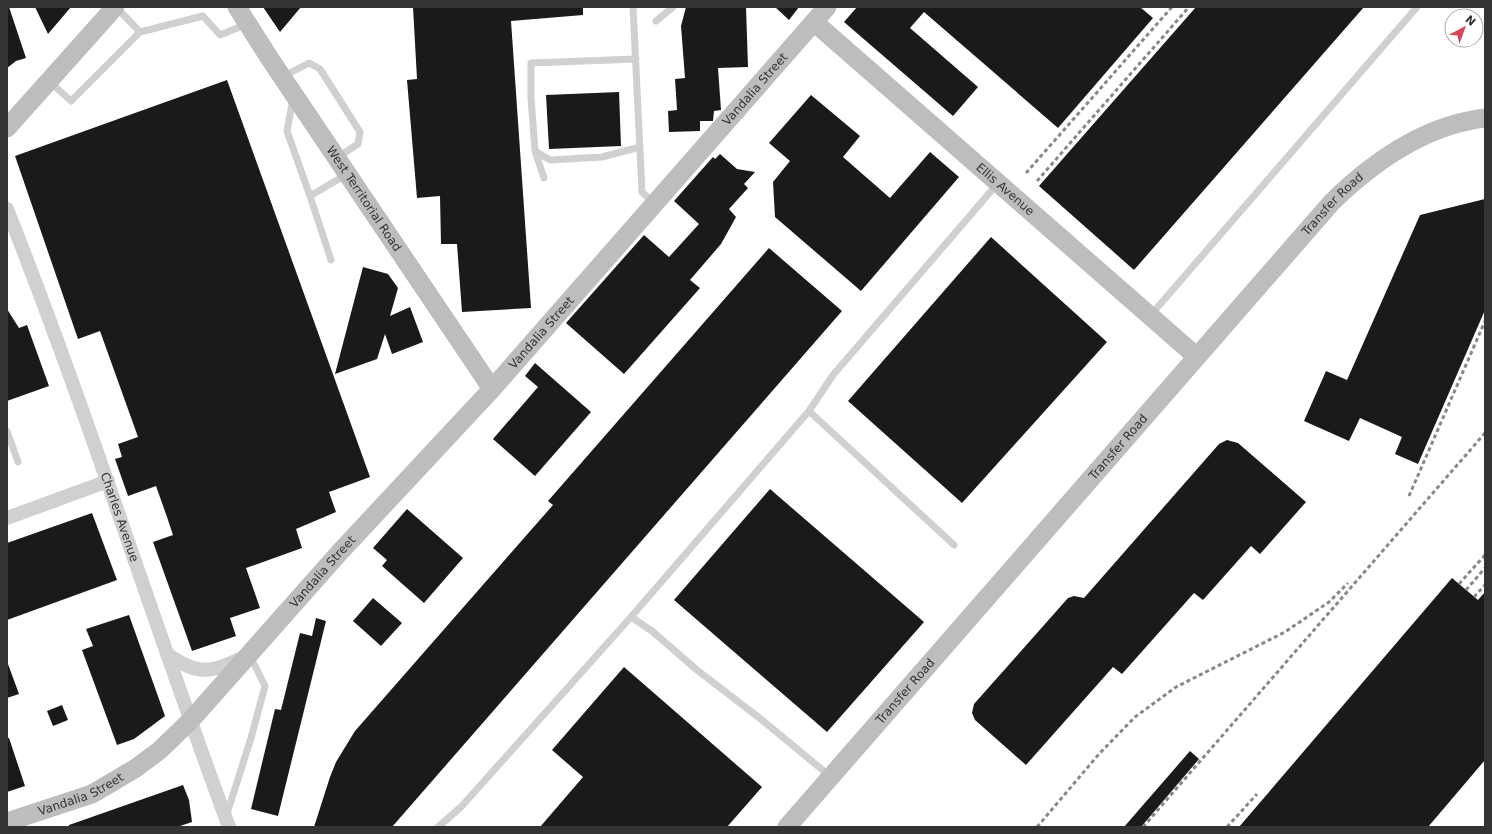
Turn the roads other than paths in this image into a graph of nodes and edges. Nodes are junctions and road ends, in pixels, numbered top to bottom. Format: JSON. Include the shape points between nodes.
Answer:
{"nodes":[{"id":1,"x":115,"y":7,"type":"edge"},
{"id":2,"x":237,"y":7,"type":"edge"},
{"id":3,"x":633,"y":7,"type":"edge"},
{"id":4,"x":673,"y":7,"type":"edge"},
{"id":5,"x":827,"y":7,"type":"edge"},
{"id":6,"x":1417,"y":7,"type":"edge"},
{"id":7,"x":656,"y":21,"type":"dead end"},
{"id":8,"x":814,"y":22,"type":"junction"},
{"id":9,"x":247,"y":24,"type":"junction"},
{"id":10,"x":140,"y":32,"type":"junction"},
{"id":11,"x":636,"y":59,"type":"junction"},
{"id":12,"x":282,"y":77,"type":"junction"},
{"id":13,"x":49,"y":81,"type":"junction"},
{"id":14,"x":294,"y":95,"type":"junction"},
{"id":15,"x":1485,"y":118,"type":"edge"},
{"id":16,"x":7,"y":128,"type":"edge"},
{"id":17,"x":640,"y":147,"type":"junction"},
{"id":18,"x":535,"y":151,"type":"junction"},
{"id":19,"x":336,"y":158,"type":"junction"},
{"id":20,"x":347,"y":174,"type":"junction"},
{"id":21,"x":544,"y":178,"type":"dead end"},
{"id":22,"x":998,"y":183,"type":"junction"},
{"id":23,"x":310,"y":196,"type":"junction"},
{"id":24,"x":655,"y":204,"type":"junction"},
{"id":25,"x":7,"y":209,"type":"edge"},
{"id":26,"x":331,"y":260,"type":"dead end"},
{"id":27,"x":1150,"y":316,"type":"junction"},
{"id":28,"x":1197,"y":357,"type":"junction"},
{"id":29,"x":492,"y":389,"type":"junction"},
{"id":30,"x":808,"y":410,"type":"junction"},
{"id":31,"x":7,"y":431,"type":"edge"},
{"id":32,"x":7,"y":443,"type":"edge"},
{"id":33,"x":15,"y":453,"type":"junction"},
{"id":34,"x":18,"y":462,"type":"dead end"},
{"id":35,"x":108,"y":481,"type":"junction"},
{"id":36,"x":7,"y":518,"type":"edge"},
{"id":37,"x":954,"y":545,"type":"dead end"},
{"id":38,"x":631,"y":617,"type":"junction"},
{"id":39,"x":167,"y":654,"type":"junction"},
{"id":40,"x":250,"y":654,"type":"junction"},
{"id":41,"x":190,"y":721,"type":"junction"},
{"id":42,"x":831,"y":777,"type":"junction"},
{"id":43,"x":7,"y":822,"type":"edge"},
{"id":44,"x":228,"y":823,"type":"edge"},
{"id":45,"x":438,"y":827,"type":"edge"},
{"id":46,"x":787,"y":827,"type":"edge"}],
"edges":[{"from":1,"to":10,"type":"lane"},
{"from":1,"to":13,"type":"street"},
{"from":2,"to":9,"type":"street","name":"West Territorial Road"},
{"from":3,"to":11,"type":"lane"},
{"from":4,"to":7,"type":"lane"},
{"from":5,"to":8,"type":"street","name":"Vandalia Street"},
{"from":6,"to":27,"type":"lane"},
{"from":8,"to":22,"type":"street","name":"Ellis Avenue"},
{"from":8,"to":24,"type":"street","name":"Vandalia Street"},
{"from":9,"to":10,"type":"lane","via":[[220,35],[203,16]]},
{"from":9,"to":12,"type":"street","name":"West Territorial Road"},
{"from":10,"to":13,"type":"lane","via":[[71,101]]},
{"from":11,"to":17,"type":"lane"},
{"from":11,"to":18,"type":"lane","via":[[531,63]]},
{"from":12,"to":14,"type":"street","name":"West Territorial Road"},
{"from":12,"to":19,"type":"lane","via":[[309,63],[320,69],[360,132],[358,144]]},
{"from":13,"to":16,"type":"street"},
{"from":14,"to":19,"type":"street","name":"West Territorial Road"},
{"from":14,"to":23,"type":"lane","via":[[287,130]]},
{"from":15,"to":28,"type":"street","name":"Transfer Road","via":[[1453,125],[1426,135],[1400,148],[1353,182],[1332,202]]},
{"from":17,"to":18,"type":"lane","via":[[602,157],[550,160]]},
{"from":17,"to":24,"type":"lane","via":[[642,192]]},
{"from":18,"to":21,"type":"lane"},
{"from":19,"to":20,"type":"street","name":"West Territorial Road"},
{"from":20,"to":23,"type":"lane"},
{"from":20,"to":29,"type":"street","name":"West Territorial Road"},
{"from":22,"to":27,"type":"street","name":"Ellis Avenue"},
{"from":22,"to":30,"type":"lane","via":[[833,375]]},
{"from":23,"to":26,"type":"lane"},
{"from":24,"to":29,"type":"street","name":"Vandalia Street"},
{"from":25,"to":35,"type":"street","name":"Charles Avenue"},
{"from":27,"to":28,"type":"street","name":"Ellis Avenue"},
{"from":28,"to":42,"type":"street","name":"Transfer Road"},
{"from":29,"to":40,"type":"street","name":"Vandalia Street","via":[[339,553]]},
{"from":30,"to":37,"type":"lane"},
{"from":30,"to":38,"type":"lane"},
{"from":31,"to":33,"type":"lane"},
{"from":32,"to":33,"type":"lane"},
{"from":33,"to":34,"type":"lane"},
{"from":35,"to":36,"type":"street"},
{"from":35,"to":39,"type":"street","name":"Charles Avenue"},
{"from":38,"to":42,"type":"lane"},
{"from":38,"to":45,"type":"lane","via":[[461,808]]},
{"from":39,"to":40,"type":"street","name":"Vandalia Street","via":[[179,662],[201,670],[211,670]]},
{"from":39,"to":41,"type":"street","name":"Charles Avenue"},
{"from":40,"to":41,"type":"street","name":"Vandalia Street"},
{"from":40,"to":44,"type":"lane","via":[[265,686]]},
{"from":41,"to":43,"type":"street","name":"Vandalia Street","via":[[160,750],[136,768],[92,794]]},
{"from":41,"to":44,"type":"street","name":"Charles Avenue"},
{"from":42,"to":46,"type":"street","name":"Transfer Road"}]}
